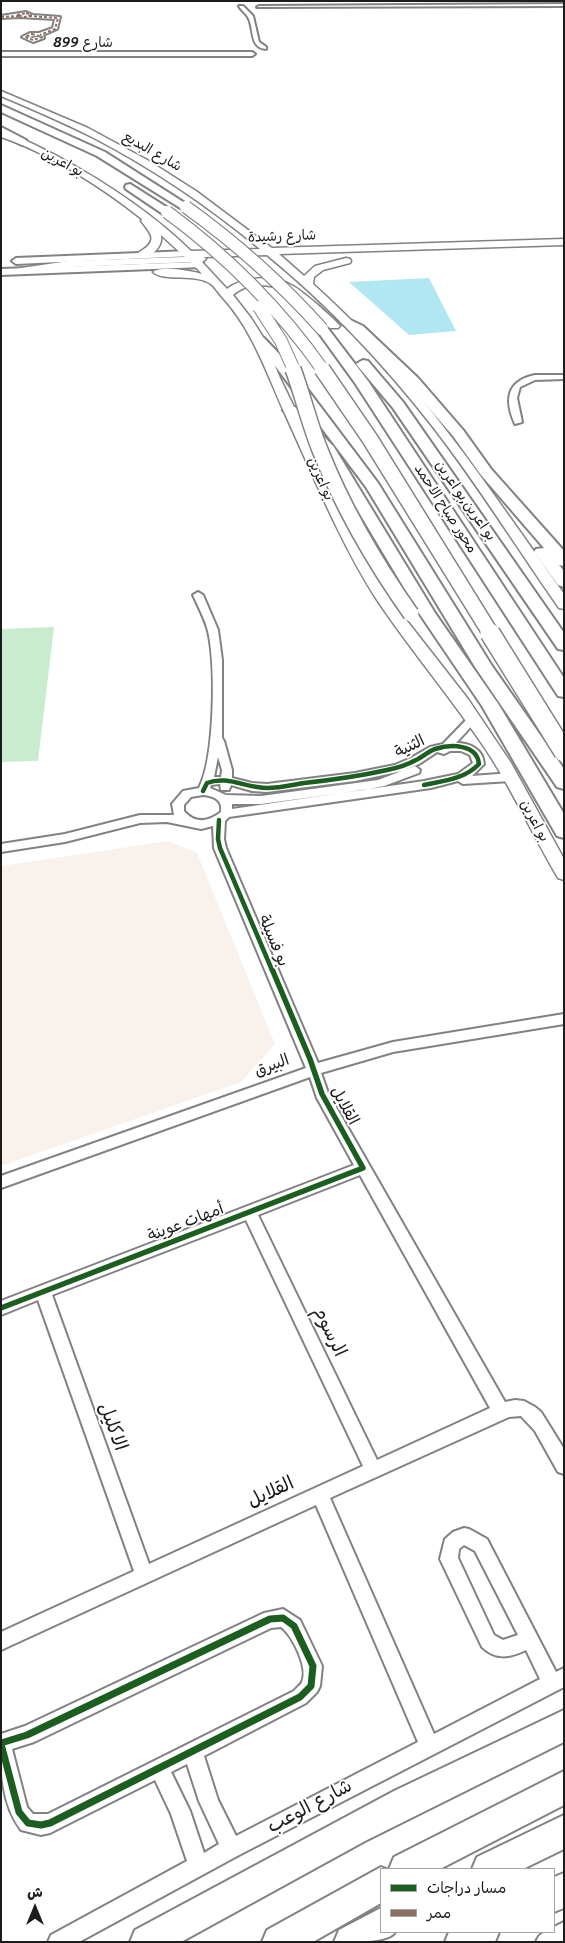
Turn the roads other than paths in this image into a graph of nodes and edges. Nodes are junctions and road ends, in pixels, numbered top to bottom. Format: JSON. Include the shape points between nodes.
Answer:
{"nodes":[{"id":1,"x":340,"y":1,"type":"edge"},
{"id":2,"x":259,"y":3,"type":"edge"},
{"id":3,"x":238,"y":4,"type":"edge"},
{"id":4,"x":564,"y":5,"type":"edge"},
{"id":5,"x":251,"y":16,"type":"junction"},
{"id":6,"x":1,"y":17,"type":"edge"},
{"id":7,"x":40,"y":35,"type":"dead end"},
{"id":8,"x":257,"y":43,"type":"junction"},
{"id":9,"x":252,"y":51,"type":"junction"},
{"id":10,"x":1,"y":54,"type":"edge"},
{"id":11,"x":1,"y":94,"type":"edge"},
{"id":12,"x":1,"y":99,"type":"edge"},
{"id":13,"x":1,"y":108,"type":"edge"},
{"id":14,"x":1,"y":120,"type":"edge"},
{"id":15,"x":1,"y":130,"type":"edge"},
{"id":16,"x":1,"y":134,"type":"edge"},
{"id":17,"x":22,"y":142,"type":"junction"},
{"id":18,"x":123,"y":151,"type":"junction"},
{"id":19,"x":72,"y":152,"type":"dead end"},
{"id":20,"x":90,"y":178,"type":"junction"},
{"id":21,"x":123,"y":182,"type":"dead end"},
{"id":22,"x":214,"y":206,"type":"junction"},
{"id":23,"x":148,"y":218,"type":"junction"},
{"id":24,"x":251,"y":236,"type":"junction"},
{"id":25,"x":564,"y":242,"type":"edge"},
{"id":26,"x":486,"y":245,"type":"junction"},
{"id":27,"x":250,"y":252,"type":"junction"},
{"id":28,"x":564,"y":252,"type":"edge"},
{"id":29,"x":220,"y":253,"type":"junction"},
{"id":30,"x":142,"y":255,"type":"junction"},
{"id":31,"x":275,"y":257,"type":"junction"},
{"id":32,"x":444,"y":257,"type":"dead end"},
{"id":33,"x":195,"y":260,"type":"junction"},
{"id":34,"x":10,"y":261,"type":"dead end"},
{"id":35,"x":235,"y":264,"type":"junction"},
{"id":36,"x":87,"y":270,"type":"junction"},
{"id":37,"x":1,"y":272,"type":"edge"},
{"id":38,"x":21,"y":272,"type":"junction"},
{"id":39,"x":215,"y":281,"type":"junction"},
{"id":40,"x":308,"y":286,"type":"junction"},
{"id":41,"x":227,"y":295,"type":"junction"},
{"id":42,"x":346,"y":322,"type":"junction"},
{"id":43,"x":322,"y":329,"type":"junction"},
{"id":44,"x":260,"y":342,"type":"junction"},
{"id":45,"x":361,"y":361,"type":"junction"},
{"id":46,"x":390,"y":369,"type":"junction"},
{"id":47,"x":564,"y":377,"type":"edge"},
{"id":48,"x":290,"y":410,"type":"junction"},
{"id":49,"x":518,"y":422,"type":"dead end"},
{"id":50,"x":492,"y":478,"type":"junction"},
{"id":51,"x":564,"y":561,"type":"edge"},
{"id":52,"x":564,"y":582,"type":"edge"},
{"id":53,"x":198,"y":595,"type":"dead end"},
{"id":54,"x":564,"y":605,"type":"edge"},
{"id":55,"x":564,"y":628,"type":"edge"},
{"id":56,"x":564,"y":645,"type":"edge"},
{"id":57,"x":564,"y":692,"type":"edge"},
{"id":58,"x":473,"y":719,"type":"junction"},
{"id":59,"x":218,"y":736,"type":"junction"},
{"id":60,"x":508,"y":739,"type":"junction"},
{"id":61,"x":448,"y":746,"type":"junction"},
{"id":62,"x":564,"y":752,"type":"edge"},
{"id":63,"x":511,"y":777,"type":"junction"},
{"id":64,"x":227,"y":780,"type":"junction"},
{"id":65,"x":564,"y":783,"type":"edge"},
{"id":66,"x":424,"y":785,"type":"junction"},
{"id":67,"x":205,"y":787,"type":"junction"},
{"id":68,"x":224,"y":798,"type":"junction"},
{"id":69,"x":178,"y":804,"type":"junction"},
{"id":70,"x":222,"y":817,"type":"junction"},
{"id":71,"x":144,"y":818,"type":"junction"},
{"id":72,"x":183,"y":820,"type":"junction"},
{"id":73,"x":198,"y":825,"type":"junction"},
{"id":74,"x":564,"y":831,"type":"edge"},
{"id":75,"x":1,"y":848,"type":"edge"},
{"id":76,"x":220,"y":848,"type":"junction"},
{"id":77,"x":564,"y":874,"type":"edge"},
{"id":78,"x":564,"y":1019,"type":"edge"},
{"id":79,"x":313,"y":1070,"type":"junction"},
{"id":80,"x":363,"y":1168,"type":"junction"},
{"id":81,"x":1,"y":1182,"type":"edge"},
{"id":82,"x":249,"y":1212,"type":"junction"},
{"id":83,"x":42,"y":1292,"type":"junction"},
{"id":84,"x":1,"y":1308,"type":"edge"},
{"id":85,"x":501,"y":1411,"type":"junction"},
{"id":86,"x":564,"y":1466,"type":"edge"},
{"id":87,"x":373,"y":1469,"type":"junction"},
{"id":88,"x":320,"y":1494,"type":"junction"},
{"id":89,"x":145,"y":1576,"type":"junction"},
{"id":90,"x":529,"y":1639,"type":"junction"},
{"id":91,"x":1,"y":1641,"type":"edge"},
{"id":92,"x":558,"y":1680,"type":"edge"},
{"id":93,"x":564,"y":1726,"type":"edge"},
{"id":94,"x":1,"y":1743,"type":"edge"},
{"id":95,"x":429,"y":1745,"type":"junction"},
{"id":96,"x":193,"y":1751,"type":"junction"},
{"id":97,"x":159,"y":1768,"type":"junction"},
{"id":98,"x":564,"y":1787,"type":"edge"},
{"id":99,"x":564,"y":1831,"type":"edge"},
{"id":100,"x":232,"y":1848,"type":"junction"},
{"id":101,"x":199,"y":1866,"type":"junction"},
{"id":102,"x":408,"y":1868,"type":"edge"},
{"id":103,"x":491,"y":1868,"type":"edge"},
{"id":104,"x":380,"y":1885,"type":"edge"},
{"id":105,"x":380,"y":1927,"type":"edge"},
{"id":106,"x":564,"y":1932,"type":"edge"},
{"id":107,"x":480,"y":1933,"type":"edge"},
{"id":108,"x":58,"y":1942,"type":"edge"},
{"id":109,"x":147,"y":1942,"type":"edge"},
{"id":110,"x":278,"y":1942,"type":"edge"},
{"id":111,"x":351,"y":1942,"type":"edge"},
{"id":112,"x":462,"y":1942,"type":"edge"},
{"id":113,"x":546,"y":1942,"type":"edge"}],
"edges":[{"from":1,"to":2,"type":"street"},
{"from":2,"to":3,"type":"street"},
{"from":2,"to":4,"type":"street"},
{"from":2,"to":5,"type":"street"},
{"from":3,"to":5,"type":"street"},
{"from":5,"to":8,"type":"street"},
{"from":6,"to":7,"type":"street","via":[[24,13],[58,18],[56,28]]},
{"from":8,"to":9,"type":"street"},
{"from":8,"to":9,"type":"street","name":"شارع 899","via":[[264,53]]},
{"from":9,"to":10,"type":"street","name":"شارع 899"},
{"from":11,"to":18,"type":"main road","name":"شارع البديع","via":[[84,129]]},
{"from":12,"to":18,"type":"main road"},
{"from":13,"to":43,"type":"main road","name":"بو اعرين","bridge":true,"via":[[94,151],[186,206],[269,272]]},
{"from":14,"to":19,"type":"main road","name":"بو اعرين"},
{"from":15,"to":17,"type":"main road"},
{"from":16,"to":17,"type":"main road"},
{"from":17,"to":20,"type":"main road","name":"بو اعرين"},
{"from":18,"to":22,"type":"main road","name":"شارع البديع"},
{"from":20,"to":23,"type":"main road","name":"بو اعرين"},
{"from":20,"to":29,"type":"main road","via":[[144,199]]},
{"from":21,"to":35,"type":"main road","bridge":true},
{"from":22,"to":24,"type":"main road","name":"شارع البديع"},
{"from":22,"to":26,"type":"main road","via":[[230,212],[267,238],[299,245]]},
{"from":23,"to":30,"type":"main road","via":[[146,222],[156,232],[157,241]]},
{"from":23,"to":33,"type":"main road","name":"بو اعرين"},
{"from":24,"to":27,"type":"main road"},
{"from":24,"to":31,"type":"main road","name":"شارع البديع"},
{"from":25,"to":26,"type":"main road","name":"شارع رشيدة"},
{"from":25,"to":31,"type":"main road","via":[[528,248]]},
{"from":26,"to":31,"type":"main road","name":"شارع رشيدة"},
{"from":27,"to":29,"type":"main road","name":"شارع رشيدة"},
{"from":27,"to":31,"type":"main road","name":"شارع رشيدة"},
{"from":27,"to":35,"type":"main road"},
{"from":28,"to":32,"type":"main road"},
{"from":29,"to":33,"type":"main road","name":"شارع رشيدة"},
{"from":29,"to":35,"type":"main road"},
{"from":30,"to":33,"type":"street","name":"شارع رشيدة"},
{"from":30,"to":34,"type":"street","name":"شارع رشيدة"},
{"from":31,"to":35,"type":"main road","name":"شارع رشيدة"},
{"from":31,"to":35,"type":"main road"},
{"from":31,"to":40,"type":"main road"},
{"from":31,"to":40,"type":"main road","name":"شارع رشيدة","via":[[303,262],[351,260],[315,269],[308,276]]},
{"from":33,"to":35,"type":"main road","name":"شارع رشيدة"},
{"from":33,"to":36,"type":"street","name":"شارع رشيدة"},
{"from":33,"to":38,"type":"main road","via":[[69,264]]},
{"from":33,"to":39,"type":"main road","name":"بو اعرين"},
{"from":35,"to":39,"type":"main road","via":[[218,271]]},
{"from":35,"to":60,"type":"main road","bridge":true,"via":[[235,280],[267,319],[288,357],[329,472],[391,585]]},
{"from":35,"to":62,"type":"main road","bridge":true,"via":[[300,338],[370,439]]},
{"from":36,"to":38,"type":"street","name":"شارع رشيدة"},
{"from":36,"to":39,"type":"main road","via":[[192,274]]},
{"from":37,"to":38,"type":"street","name":"شارع رشيدة"},
{"from":39,"to":41,"type":"main road","name":"بو اعرين"},
{"from":40,"to":42,"type":"main road"},
{"from":41,"to":44,"type":"main road","name":"بو اعرين"},
{"from":41,"to":46,"type":"main road","via":[[236,286],[253,282],[272,282],[288,287],[370,358]]},
{"from":42,"to":46,"type":"main road"},
{"from":42,"to":50,"type":"main road","via":[[359,329],[413,381]]},
{"from":43,"to":45,"type":"main road","name":"بو اعرين","via":[[341,338]]},
{"from":43,"to":57,"type":"main road","name":"محور صباح الاحمد","via":[[361,381]]},
{"from":44,"to":48,"type":"main road","name":"بو اعرين"},
{"from":44,"to":65,"type":"main road","via":[[272,353],[373,486],[484,667]]},
{"from":45,"to":55,"type":"main road","via":[[390,387],[426,428]]},
{"from":45,"to":56,"type":"main road","name":"بو اعرين,بو اعرين","via":[[398,406]]},
{"from":46,"to":54,"type":"main road","via":[[446,436]]},
{"from":47,"to":49,"type":"street","via":[[536,377],[518,384],[513,393]]},
{"from":48,"to":58,"type":"main road","name":"بو اعرين","via":[[335,512],[372,579],[398,620]]},
{"from":48,"to":60,"type":"main road","via":[[328,447],[416,595],[490,705]]},
{"from":50,"to":51,"type":"main road"},
{"from":50,"to":52,"type":"main road","via":[[496,489]]},
{"from":53,"to":59,"type":"street","via":[[213,630],[217,660]]},
{"from":58,"to":61,"type":"street","name":"الثنية"},
{"from":58,"to":63,"type":"main road","name":"بو اعرين"},
{"from":59,"to":64,"type":"street"},
{"from":59,"to":67,"type":"street"},
{"from":60,"to":74,"type":"main road"},
{"from":61,"to":64,"type":"street","name":"الثنية","via":[[434,749],[398,768],[355,777],[267,788]]},
{"from":61,"to":66,"type":"street","name":"الثنية","via":[[474,752],[479,764],[464,775]]},
{"from":61,"to":68,"type":"street","name":"الثنية","via":[[422,767],[380,783],[261,800]]},
{"from":63,"to":66,"type":"street","name":"الثنية","via":[[472,778]]},
{"from":63,"to":77,"type":"main road","name":"بو اعرين"},
{"from":64,"to":67,"type":"street","name":"الثنية","via":[[212,781]]},
{"from":64,"to":68,"type":"street"},
{"from":66,"to":70,"type":"street","name":"الثنية"},
{"from":67,"to":68,"type":"street"},
{"from":67,"to":69,"type":"street","via":[[187,794]]},
{"from":68,"to":70,"type":"street","via":[[227,804]]},
{"from":69,"to":71,"type":"street"},
{"from":69,"to":72,"type":"street"},
{"from":70,"to":73,"type":"street","via":[[213,823]]},
{"from":70,"to":76,"type":"street","name":"بو فسيلة","via":[[218,830]]},
{"from":71,"to":72,"type":"street"},
{"from":71,"to":75,"type":"street","via":[[126,820],[72,837]]},
{"from":72,"to":73,"type":"street"},
{"from":73,"to":76,"type":"street","name":"بو فسيلة"},
{"from":76,"to":79,"type":"street","name":"بو فسيلة"},
{"from":78,"to":79,"type":"street","name":"البيرق","via":[[393,1047]]},
{"from":79,"to":80,"type":"street","name":"القلايل","via":[[322,1094]]},
{"from":79,"to":81,"type":"street","name":"البيرق"},
{"from":80,"to":82,"type":"street","name":"أمهات عوينة"},
{"from":80,"to":85,"type":"street"},
{"from":82,"to":83,"type":"street","name":"أمهات عوينة"},
{"from":82,"to":87,"type":"street","name":"الرسوم"},
{"from":83,"to":84,"type":"street","name":"أمهات عوينة"},
{"from":83,"to":89,"type":"street","name":"الاكليل"},
{"from":85,"to":86,"type":"street","name":"القلايل","via":[[524,1409],[534,1416]]},
{"from":85,"to":87,"type":"street","name":"القلايل"},
{"from":87,"to":88,"type":"street","name":"القلايل"},
{"from":88,"to":89,"type":"street","name":"القلايل"},
{"from":88,"to":95,"type":"street"},
{"from":89,"to":91,"type":"street","name":"القلايل"},
{"from":90,"to":90,"type":"street","via":[[482,1546],[467,1536],[452,1542],[449,1559],[488,1640],[504,1650]]},
{"from":90,"to":92,"type":"street"},
{"from":92,"to":95,"type":"street","name":"شارع الوعب"},
{"from":93,"to":109,"type":"main road","via":[[356,1827]]},
{"from":94,"to":96,"type":"street","via":[[27,1734],[270,1618],[289,1621],[313,1666],[311,1686],[300,1697]]},
{"from":94,"to":97,"type":"street","via":[[20,1812],[23,1819],[34,1825],[50,1823]]},
{"from":95,"to":100,"type":"street","name":"شارع الوعب"},
{"from":96,"to":97,"type":"street"},
{"from":96,"to":100,"type":"street","via":[[206,1798]]},
{"from":97,"to":101,"type":"street","via":[[180,1811]]},
{"from":98,"to":102,"type":"main road"},
{"from":99,"to":103,"type":"main road"},
{"from":100,"to":101,"type":"street","name":"شارع الوعب"},
{"from":101,"to":108,"type":"street","name":"شارع الوعب"},
{"from":104,"to":110,"type":"main road"},
{"from":105,"to":111,"type":"main road"},
{"from":106,"to":113,"type":"street"},
{"from":107,"to":112,"type":"main road"}]}
